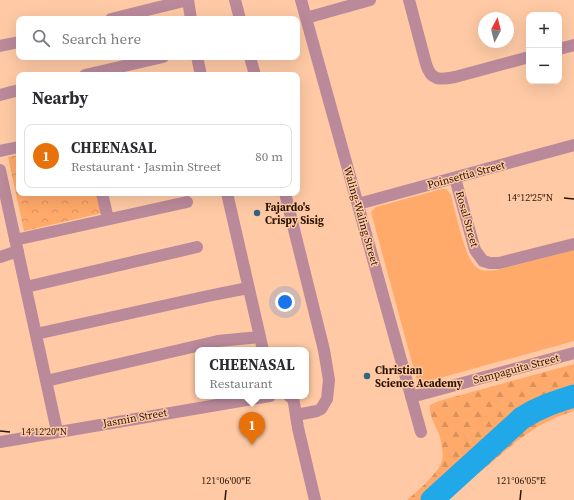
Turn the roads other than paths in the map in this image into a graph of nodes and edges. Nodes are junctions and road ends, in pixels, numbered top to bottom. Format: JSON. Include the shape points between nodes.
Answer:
{"nodes":[{"id":1,"x":188,"y":0,"type":"edge"},
{"id":2,"x":235,"y":0,"type":"edge"},
{"id":3,"x":301,"y":0,"type":"edge"},
{"id":4,"x":370,"y":0,"type":"edge"},
{"id":5,"x":409,"y":0,"type":"edge"},
{"id":6,"x":123,"y":16,"type":"edge"},
{"id":7,"x":191,"y":16,"type":"edge"},
{"id":8,"x":239,"y":16,"type":"edge"},
{"id":9,"x":306,"y":18,"type":"junction"},
{"id":10,"x":16,"y":43,"type":"edge"},
{"id":11,"x":574,"y":45,"type":"edge"},
{"id":12,"x":0,"y":46,"type":"edge"},
{"id":13,"x":562,"y":48,"type":"edge"},
{"id":14,"x":526,"y":58,"type":"edge"},
{"id":15,"x":150,"y":60,"type":"edge"},
{"id":16,"x":198,"y":60,"type":"edge"},
{"id":17,"x":251,"y":60,"type":"edge"},
{"id":18,"x":98,"y":72,"type":"edge"},
{"id":19,"x":200,"y":72,"type":"edge"},
{"id":20,"x":253,"y":72,"type":"edge"},
{"id":21,"x":16,"y":91,"type":"edge"},
{"id":22,"x":0,"y":95,"type":"edge"},
{"id":23,"x":574,"y":145,"type":"edge"},
{"id":24,"x":16,"y":148,"type":"edge"},
{"id":25,"x":0,"y":151,"type":"edge"},
{"id":26,"x":0,"y":170,"type":"edge"},
{"id":27,"x":455,"y":178,"type":"junction"},
{"id":28,"x":103,"y":196,"type":"edge"},
{"id":29,"x":228,"y":196,"type":"edge"},
{"id":30,"x":286,"y":196,"type":"edge"},
{"id":31,"x":187,"y":202,"type":"dead end"},
{"id":32,"x":358,"y":204,"type":"junction"},
{"id":33,"x":108,"y":219,"type":"junction"},
{"id":34,"x":574,"y":244,"type":"edge"},
{"id":35,"x":17,"y":246,"type":"junction"},
{"id":36,"x":197,"y":247,"type":"dead end"},
{"id":37,"x":0,"y":257,"type":"edge"},
{"id":38,"x":26,"y":286,"type":"junction"},
{"id":39,"x":248,"y":288,"type":"junction"},
{"id":40,"x":36,"y":334,"type":"junction"},
{"id":41,"x":260,"y":337,"type":"junction"},
{"id":42,"x":195,"y":347,"type":"edge"},
{"id":43,"x":196,"y":347,"type":"edge"},
{"id":44,"x":262,"y":347,"type":"edge"},
{"id":45,"x":574,"y":353,"type":"edge"},
{"id":46,"x":46,"y":382,"type":"junction"},
{"id":47,"x":412,"y":397,"type":"junction"},
{"id":48,"x":252,"y":399,"type":"edge"},
{"id":49,"x":293,"y":399,"type":"edge"},
{"id":50,"x":296,"y":415,"type":"junction"},
{"id":51,"x":57,"y":431,"type":"junction"},
{"id":52,"x":421,"y":432,"type":"dead end"},
{"id":53,"x":0,"y":442,"type":"edge"},
{"id":54,"x":315,"y":500,"type":"edge"}],
"edges":[{"from":1,"to":6,"type":"street"},
{"from":1,"to":7,"type":"street"},
{"from":2,"to":8,"type":"street"},
{"from":3,"to":9,"type":"street","name":"Waling-Waling Street"},
{"from":4,"to":9,"type":"street"},
{"from":5,"to":14,"type":"street","via":[[426,64],[433,77],[455,77]]},
{"from":9,"to":32,"type":"street","name":"Waling-Waling Street"},
{"from":10,"to":12,"type":"street"},
{"from":11,"to":13,"type":"street"},
{"from":15,"to":18,"type":"street"},
{"from":16,"to":19,"type":"street"},
{"from":17,"to":20,"type":"street"},
{"from":21,"to":22,"type":"street"},
{"from":23,"to":27,"type":"street","name":"Poinsettia Street"},
{"from":24,"to":25,"type":"street"},
{"from":26,"to":35,"type":"street"},
{"from":27,"to":32,"type":"street","name":"Poinsettia Street"},
{"from":27,"to":34,"type":"street","name":"Rosal Street","via":[[475,250],[483,261],[499,263]]},
{"from":28,"to":33,"type":"street"},
{"from":29,"to":39,"type":"street"},
{"from":30,"to":50,"type":"street","via":[[329,380],[327,399],[321,409]]},
{"from":31,"to":33,"type":"street"},
{"from":32,"to":47,"type":"street","name":"Waling-Waling Street"},
{"from":33,"to":35,"type":"street"},
{"from":35,"to":37,"type":"street"},
{"from":35,"to":38,"type":"street"},
{"from":36,"to":38,"type":"street"},
{"from":38,"to":40,"type":"street"},
{"from":39,"to":40,"type":"street"},
{"from":39,"to":41,"type":"street"},
{"from":40,"to":46,"type":"street"},
{"from":41,"to":43,"type":"street"},
{"from":41,"to":44,"type":"street"},
{"from":42,"to":46,"type":"street"},
{"from":45,"to":47,"type":"street","name":"Sampaguita Street"},
{"from":46,"to":51,"type":"street"},
{"from":47,"to":52,"type":"street","name":"Waling-Waling Street"},
{"from":48,"to":51,"type":"street","name":"Jasmin Street"},
{"from":49,"to":50,"type":"street"},
{"from":50,"to":54,"type":"street"},
{"from":51,"to":53,"type":"street","name":"Jasmin Street"}]}
